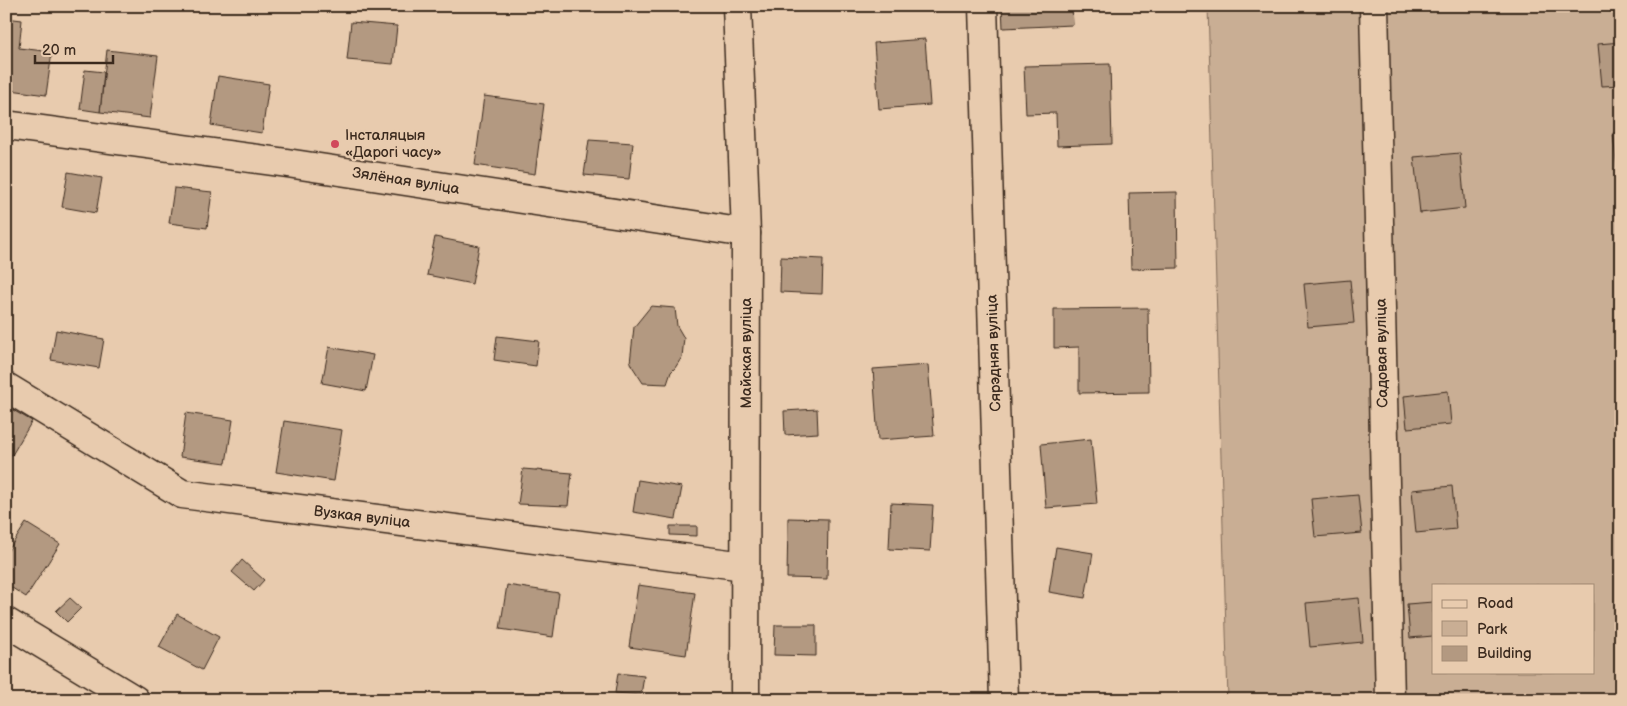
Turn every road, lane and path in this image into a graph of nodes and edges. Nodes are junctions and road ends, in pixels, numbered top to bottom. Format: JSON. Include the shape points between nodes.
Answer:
{"nodes":[{"id":1,"x":738,"y":6,"type":"edge"},
{"id":2,"x":983,"y":6,"type":"edge"},
{"id":3,"x":1374,"y":6,"type":"edge"},
{"id":4,"x":6,"y":125,"type":"edge"},
{"id":5,"x":746,"y":233,"type":"junction"},
{"id":6,"x":6,"y":387,"type":"edge"},
{"id":7,"x":745,"y":566,"type":"junction"},
{"id":8,"x":6,"y":622,"type":"edge"},
{"id":9,"x":136,"y":700,"type":"edge"},
{"id":10,"x":745,"y":700,"type":"edge"},
{"id":11,"x":1004,"y":700,"type":"edge"},
{"id":12,"x":1390,"y":700,"type":"edge"}],
"edges":[{"from":1,"to":5,"type":"street","name":"Майская вуліца"},
{"from":2,"to":11,"type":"street","name":"Сярэдняя вуліца"},
{"from":3,"to":12,"type":"street","name":"Садовая вуліца"},
{"from":4,"to":5,"type":"street","name":"Зялёная вуліца","via":[[287,163]]},
{"from":5,"to":7,"type":"street","name":"Майская вуліца"},
{"from":6,"to":7,"type":"street","name":"Вузкая вуліца","via":[[182,494]]},
{"from":7,"to":10,"type":"street","name":"Майская вуліца"},
{"from":8,"to":9,"type":"street"}]}
